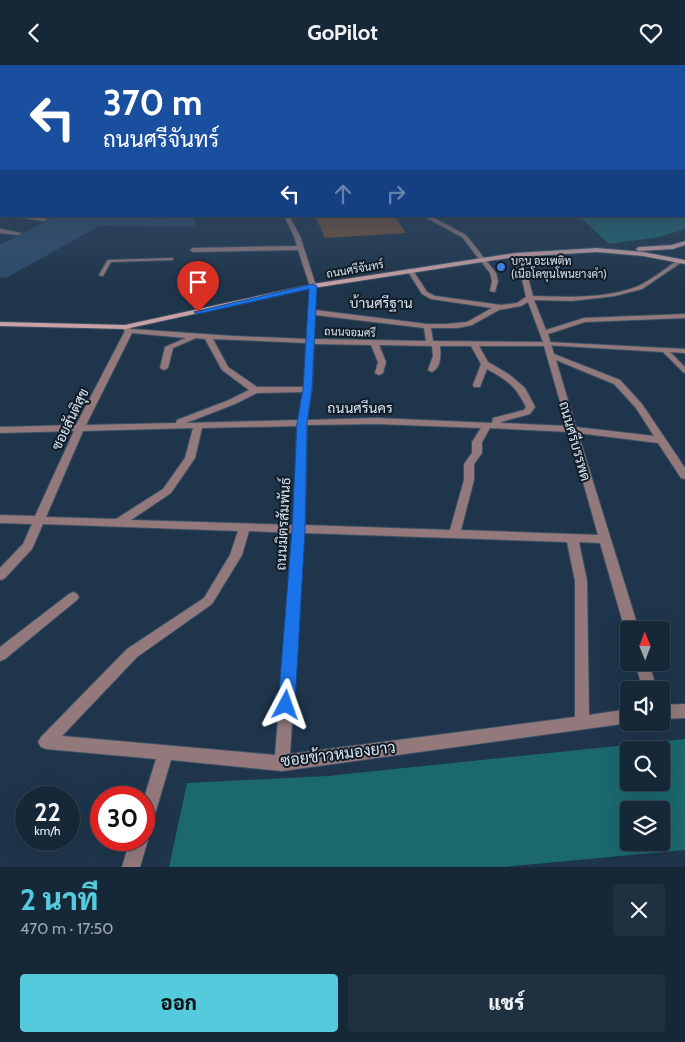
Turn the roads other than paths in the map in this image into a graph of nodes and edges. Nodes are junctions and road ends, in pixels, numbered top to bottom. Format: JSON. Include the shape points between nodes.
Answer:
{"nodes":[{"id":1,"x":22,"y":217,"type":"edge"},
{"id":2,"x":287,"y":217,"type":"edge"},
{"id":3,"x":427,"y":217,"type":"edge"},
{"id":4,"x":44,"y":219,"type":"dead end"},
{"id":5,"x":0,"y":231,"type":"edge"},
{"id":6,"x":18,"y":233,"type":"dead end"},
{"id":7,"x":685,"y":243,"type":"edge"},
{"id":8,"x":673,"y":247,"type":"junction"},
{"id":9,"x":299,"y":248,"type":"junction"},
{"id":10,"x":193,"y":250,"type":"dead end"},
{"id":11,"x":605,"y":251,"type":"junction"},
{"id":12,"x":515,"y":255,"type":"junction"},
{"id":13,"x":171,"y":259,"type":"dead end"},
{"id":14,"x":480,"y":259,"type":"junction"},
{"id":15,"x":683,"y":261,"type":"edge"},
{"id":16,"x":410,"y":270,"type":"junction"},
{"id":17,"x":100,"y":275,"type":"dead end"},
{"id":18,"x":313,"y":286,"type":"junction"},
{"id":19,"x":493,"y":291,"type":"dead end"},
{"id":20,"x":530,"y":298,"type":"junction"},
{"id":21,"x":501,"y":307,"type":"junction"},
{"id":22,"x":312,"y":312,"type":"junction"},
{"id":23,"x":685,"y":316,"type":"edge"},
{"id":24,"x":0,"y":324,"type":"edge"},
{"id":25,"x":427,"y":326,"type":"junction"},
{"id":26,"x":127,"y":329,"type":"junction"},
{"id":27,"x":544,"y":333,"type":"junction"},
{"id":28,"x":195,"y":337,"type":"junction"},
{"id":29,"x":208,"y":338,"type":"junction"},
{"id":30,"x":311,"y":342,"type":"junction"},
{"id":31,"x":433,"y":343,"type":"junction"},
{"id":32,"x":375,"y":344,"type":"junction"},
{"id":33,"x":474,"y":344,"type":"junction"},
{"id":34,"x":547,"y":344,"type":"junction"},
{"id":35,"x":665,"y":350,"type":"junction"},
{"id":36,"x":685,"y":351,"type":"edge"},
{"id":37,"x":550,"y":355,"type":"junction"},
{"id":38,"x":485,"y":364,"type":"junction"},
{"id":39,"x":164,"y":368,"type":"dead end"},
{"id":40,"x":432,"y":371,"type":"dead end"},
{"id":41,"x":685,"y":371,"type":"edge"},
{"id":42,"x":379,"y":373,"type":"dead end"},
{"id":43,"x":477,"y":385,"type":"dead end"},
{"id":44,"x":308,"y":389,"type":"junction"},
{"id":45,"x":255,"y":390,"type":"junction"},
{"id":46,"x":302,"y":423,"type":"junction"},
{"id":47,"x":174,"y":425,"type":"junction"},
{"id":48,"x":198,"y":425,"type":"junction"},
{"id":49,"x":493,"y":425,"type":"junction"},
{"id":50,"x":80,"y":427,"type":"junction"},
{"id":51,"x":572,"y":429,"type":"junction"},
{"id":52,"x":0,"y":430,"type":"edge"},
{"id":53,"x":660,"y":440,"type":"junction"},
{"id":54,"x":685,"y":476,"type":"edge"},
{"id":55,"x":0,"y":519,"type":"edge"},
{"id":56,"x":39,"y":520,"type":"junction"},
{"id":57,"x":118,"y":523,"type":"junction"},
{"id":58,"x":244,"y":528,"type":"junction"},
{"id":59,"x":299,"y":530,"type":"junction"},
{"id":60,"x":454,"y":534,"type":"junction"},
{"id":61,"x":572,"y":538,"type":"junction"},
{"id":62,"x":604,"y":539,"type":"junction"},
{"id":63,"x":0,"y":576,"type":"edge"},
{"id":64,"x":73,"y":597,"type":"dead end"},
{"id":65,"x":629,"y":621,"type":"edge"},
{"id":66,"x":0,"y":655,"type":"edge"},
{"id":67,"x":685,"y":711,"type":"edge"},
{"id":68,"x":670,"y":712,"type":"edge"},
{"id":69,"x":620,"y":717,"type":"edge"},
{"id":70,"x":582,"y":721,"type":"junction"},
{"id":71,"x":165,"y":753,"type":"junction"},
{"id":72,"x":282,"y":763,"type":"junction"},
{"id":73,"x":155,"y":787,"type":"edge"},
{"id":74,"x":136,"y":851,"type":"edge"},
{"id":75,"x":131,"y":867,"type":"edge"}],
"edges":[{"from":1,"to":4,"type":"street"},
{"from":2,"to":9,"type":"street","via":[[297,236]]},
{"from":3,"to":14,"type":"street","via":[[464,236]]},
{"from":5,"to":6,"type":"street"},
{"from":7,"to":8,"type":"main road"},
{"from":8,"to":11,"type":"main road"},
{"from":8,"to":15,"type":"main road","via":[[665,252]]},
{"from":9,"to":10,"type":"street"},
{"from":9,"to":18,"type":"street"},
{"from":11,"to":12,"type":"main road","name":"ถนนศรีจันทร์"},
{"from":11,"to":15,"type":"main road","name":"ถนนศรีจันทร์"},
{"from":12,"to":14,"type":"main road","name":"ถนนศรีจันทร์"},
{"from":12,"to":20,"type":"street","name":"ถนนศรีบรรพด","via":[[523,270]]},
{"from":13,"to":17,"type":"lane","via":[[109,261]]},
{"from":14,"to":16,"type":"main road","name":"ถนนศรีจันทร์"},
{"from":14,"to":19,"type":"street","via":[[493,273]]},
{"from":15,"to":20,"type":"street","via":[[634,290],[593,297]]},
{"from":16,"to":18,"type":"main road","name":"ถนนศรีจันทร์"},
{"from":16,"to":21,"type":"street","via":[[424,293],[433,298]]},
{"from":18,"to":22,"type":"street","name":"ถนนมิตรสัมพันธ์"},
{"from":18,"to":26,"type":"main road","name":"ถนนศรีจันทร์"},
{"from":20,"to":21,"type":"street","via":[[519,305]]},
{"from":20,"to":27,"type":"street","name":"ถนนศรีบรรพด"},
{"from":21,"to":25,"type":"street","via":[[467,325]]},
{"from":22,"to":25,"type":"street"},
{"from":22,"to":30,"type":"street","name":"ถนนมิตรสัมพันธ์"},
{"from":23,"to":27,"type":"street","via":[[584,320]]},
{"from":24,"to":26,"type":"main road","name":"ถนนศรีจันทร์"},
{"from":25,"to":31,"type":"street"},
{"from":26,"to":28,"type":"street","name":"ถนนจอมศรี"},
{"from":26,"to":50,"type":"street","name":"ซอยสันติสุข"},
{"from":27,"to":34,"type":"street","name":"ถนนศรีบรรพด"},
{"from":28,"to":29,"type":"street","name":"ถนนจอมศรี"},
{"from":28,"to":39,"type":"street","via":[[169,347]]},
{"from":29,"to":30,"type":"street","name":"ถนนจอมศรี"},
{"from":29,"to":45,"type":"street","via":[[225,368]]},
{"from":30,"to":32,"type":"street","name":"ถนนจอมศรี"},
{"from":30,"to":44,"type":"street","name":"ถนนมิตรสัมพันธ์"},
{"from":31,"to":32,"type":"street","name":"ถนนจอมศรี"},
{"from":31,"to":33,"type":"street","name":"ถนนจอมศรี"},
{"from":31,"to":40,"type":"street","via":[[437,356]]},
{"from":32,"to":42,"type":"street","via":[[382,362]]},
{"from":33,"to":34,"type":"street","name":"ถนนจอมศรี"},
{"from":33,"to":38,"type":"street"},
{"from":34,"to":35,"type":"lane"},
{"from":34,"to":37,"type":"street","name":"ถนนศรีบรรพด"},
{"from":35,"to":36,"type":"lane"},
{"from":35,"to":41,"type":"lane"},
{"from":37,"to":51,"type":"street","name":"ถนนศรีบรรพด"},
{"from":37,"to":53,"type":"street","via":[[617,383],[639,406]]},
{"from":38,"to":43,"type":"street"},
{"from":38,"to":49,"type":"street","via":[[522,390],[531,407],[527,412],[496,420]]},
{"from":44,"to":45,"type":"street"},
{"from":44,"to":46,"type":"street","name":"ถนนมิตรสัมพันธ์"},
{"from":45,"to":47,"type":"street"},
{"from":46,"to":48,"type":"street","name":"ถนนศรีนคร"},
{"from":46,"to":49,"type":"street","name":"ถนนศรีนคร","via":[[377,421]]},
{"from":46,"to":59,"type":"street","name":"ถนนมิตรสัมพันธ์"},
{"from":47,"to":48,"type":"street","name":"ถนนศรีนคร"},
{"from":47,"to":50,"type":"street","name":"ถนนศรีนคร"},
{"from":48,"to":57,"type":"street","via":[[190,458],[167,491]]},
{"from":49,"to":51,"type":"street","name":"ถนนศรีนคร"},
{"from":49,"to":60,"type":"street","via":[[477,442],[477,453],[469,464],[469,480]]},
{"from":50,"to":52,"type":"street","name":"ถนนศรีนคร"},
{"from":50,"to":56,"type":"street","name":"ซอยสันติสุข"},
{"from":51,"to":53,"type":"street","name":"ถนนศรีนคร"},
{"from":51,"to":62,"type":"street","name":"ถนนศรีบรรพด"},
{"from":53,"to":54,"type":"street"},
{"from":55,"to":56,"type":"street"},
{"from":56,"to":57,"type":"street"},
{"from":56,"to":63,"type":"street","name":"ซอยสันติสุข","via":[[28,546]]},
{"from":57,"to":58,"type":"street"},
{"from":58,"to":59,"type":"street"},
{"from":58,"to":71,"type":"street","name":"ซอยข้าวหมองยาว","via":[[236,555],[208,601],[132,653],[46,741]]},
{"from":59,"to":60,"type":"street"},
{"from":59,"to":72,"type":"street","name":"ถนนมิตรสัมพันธ์"},
{"from":60,"to":61,"type":"street"},
{"from":61,"to":62,"type":"street"},
{"from":61,"to":70,"type":"street","via":[[582,581]]},
{"from":62,"to":65,"type":"street","name":"ถนนศรีบรรพด"},
{"from":64,"to":66,"type":"street"},
{"from":67,"to":68,"type":"street"},
{"from":69,"to":70,"type":"street","name":"ซอยข้าวหมองยาว"},
{"from":70,"to":72,"type":"street","name":"ซอยข้าวหมองยาว"},
{"from":71,"to":72,"type":"street","name":"ซอยข้าวหมองยาว"},
{"from":71,"to":73,"type":"street"},
{"from":74,"to":75,"type":"street"}]}
